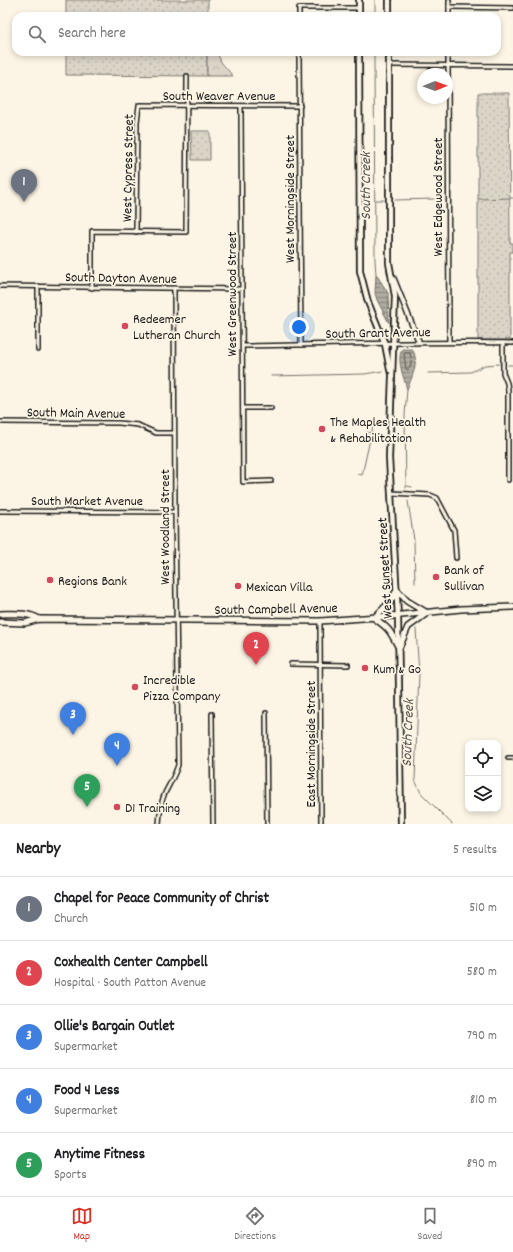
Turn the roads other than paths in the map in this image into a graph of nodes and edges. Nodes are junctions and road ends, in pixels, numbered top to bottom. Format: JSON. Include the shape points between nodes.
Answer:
{"nodes":[{"id":1,"x":359,"y":0,"type":"edge"},
{"id":2,"x":389,"y":0,"type":"edge"},
{"id":3,"x":449,"y":0,"type":"edge"},
{"id":4,"x":449,"y":7,"type":"junction"},
{"id":5,"x":359,"y":8,"type":"junction"},
{"id":6,"x":513,"y":8,"type":"edge"},
{"id":7,"x":299,"y":12,"type":"edge"},
{"id":8,"x":359,"y":12,"type":"edge"},
{"id":9,"x":389,"y":12,"type":"edge"},
{"id":10,"x":449,"y":12,"type":"edge"},
{"id":11,"x":299,"y":56,"type":"edge"},
{"id":12,"x":359,"y":56,"type":"edge"},
{"id":13,"x":389,"y":56,"type":"edge"},
{"id":14,"x":448,"y":56,"type":"edge"},
{"id":15,"x":389,"y":65,"type":"junction"},
{"id":16,"x":448,"y":65,"type":"junction"},
{"id":17,"x":513,"y":66,"type":"edge"},
{"id":18,"x":187,"y":76,"type":"dead end"},
{"id":19,"x":139,"y":105,"type":"joint"},
{"id":20,"x":187,"y":106,"type":"junction"},
{"id":21,"x":300,"y":106,"type":"junction"},
{"id":22,"x":241,"y":107,"type":"junction"},
{"id":23,"x":136,"y":232,"type":"junction"},
{"id":24,"x":389,"y":263,"type":"junction"},
{"id":25,"x":0,"y":286,"type":"edge"},
{"id":26,"x":38,"y":286,"type":"junction"},
{"id":27,"x":92,"y":288,"type":"junction"},
{"id":28,"x":174,"y":288,"type":"junction"},
{"id":29,"x":242,"y":289,"type":"junction"},
{"id":30,"x":419,"y":342,"type":"junction"},
{"id":31,"x":449,"y":342,"type":"junction"},
{"id":32,"x":503,"y":343,"type":"junction"},
{"id":33,"x":513,"y":343,"type":"edge"},
{"id":34,"x":385,"y":344,"type":"junction"},
{"id":35,"x":394,"y":344,"type":"junction"},
{"id":36,"x":301,"y":345,"type":"junction"},
{"id":37,"x":243,"y":346,"type":"junction"},
{"id":38,"x":38,"y":350,"type":"dead end"},
{"id":39,"x":392,"y":380,"type":"junction"},
{"id":40,"x":243,"y":408,"type":"junction"},
{"id":41,"x":271,"y":408,"type":"dead end"},
{"id":42,"x":0,"y":422,"type":"edge"},
{"id":43,"x":174,"y":433,"type":"junction"},
{"id":44,"x":508,"y":480,"type":"dead end"},
{"id":45,"x":271,"y":481,"type":"dead end"},
{"id":46,"x":391,"y":493,"type":"junction"},
{"id":47,"x":0,"y":511,"type":"edge"},
{"id":48,"x":175,"y":512,"type":"junction"},
{"id":49,"x":456,"y":558,"type":"dead end"},
{"id":50,"x":397,"y":590,"type":"junction"},
{"id":51,"x":513,"y":607,"type":"edge"},
{"id":52,"x":0,"y":611,"type":"edge"},
{"id":53,"x":427,"y":613,"type":"junction"},
{"id":54,"x":0,"y":614,"type":"edge"},
{"id":55,"x":23,"y":614,"type":"junction"},
{"id":56,"x":398,"y":616,"type":"junction"},
{"id":57,"x":374,"y":618,"type":"junction"},
{"id":58,"x":39,"y":619,"type":"junction"},
{"id":59,"x":176,"y":621,"type":"junction"},
{"id":60,"x":320,"y":621,"type":"junction"},
{"id":61,"x":0,"y":622,"type":"edge"},
{"id":62,"x":399,"y":648,"type":"junction"},
{"id":63,"x":291,"y":664,"type":"dead end"},
{"id":64,"x":320,"y":664,"type":"junction"},
{"id":65,"x":348,"y":665,"type":"dead end"},
{"id":66,"x":266,"y":713,"type":"dead end"},
{"id":67,"x":212,"y":714,"type":"dead end"},
{"id":68,"x":508,"y":758,"type":"dead end"},
{"id":69,"x":513,"y":758,"type":"edge"},
{"id":70,"x":159,"y":824,"type":"edge"},
{"id":71,"x":213,"y":824,"type":"edge"},
{"id":72,"x":266,"y":824,"type":"edge"},
{"id":73,"x":321,"y":824,"type":"edge"},
{"id":74,"x":401,"y":824,"type":"edge"}],
"edges":[{"from":1,"to":5,"type":"main road"},
{"from":2,"to":9,"type":"main road"},
{"from":3,"to":4,"type":"street"},
{"from":4,"to":6,"type":"street"},
{"from":4,"to":10,"type":"street"},
{"from":5,"to":7,"type":"street","via":[[299,8]]},
{"from":5,"to":8,"type":"main road"},
{"from":11,"to":21,"type":"street","name":"West Morningside Street"},
{"from":12,"to":34,"type":"main road","name":"West Sunset Street","via":[[360,271],[368,302]]},
{"from":13,"to":15,"type":"main road","name":"West Sunset Street"},
{"from":14,"to":16,"type":"street","name":"West Edgewood Street"},
{"from":15,"to":16,"type":"street"},
{"from":15,"to":24,"type":"main road","name":"West Sunset Street"},
{"from":16,"to":17,"type":"street"},
{"from":16,"to":31,"type":"street","name":"West Edgewood Street"},
{"from":18,"to":20,"type":"street"},
{"from":19,"to":20,"type":"street","name":"South Weaver Avenue"},
{"from":19,"to":23,"type":"street","name":"West Cypress Street"},
{"from":20,"to":22,"type":"street","name":"South Weaver Avenue"},
{"from":20,"to":23,"type":"street","via":[[186,232]]},
{"from":21,"to":22,"type":"street","name":"South Weaver Avenue"},
{"from":21,"to":36,"type":"street","name":"West Morningside Street"},
{"from":22,"to":29,"type":"street","name":"West Greenwood Street"},
{"from":23,"to":27,"type":"street","via":[[92,231]]},
{"from":24,"to":30,"type":"street"},
{"from":24,"to":35,"type":"main road","name":"West Sunset Street","via":[[395,296]]},
{"from":25,"to":26,"type":"street","name":"South Dayton Avenue"},
{"from":26,"to":27,"type":"street","name":"South Dayton Avenue"},
{"from":26,"to":38,"type":"street"},
{"from":27,"to":28,"type":"street","name":"South Dayton Avenue"},
{"from":28,"to":29,"type":"street","name":"South Dayton Avenue"},
{"from":28,"to":43,"type":"street","name":"West Woodland Street"},
{"from":29,"to":37,"type":"street","name":"West Greenwood Street"},
{"from":30,"to":31,"type":"street","name":"South Grant Avenue"},
{"from":30,"to":35,"type":"street","name":"South Grant Avenue"},
{"from":31,"to":32,"type":"street","name":"South Grant Avenue"},
{"from":32,"to":33,"type":"street","name":"South Grant Avenue"},
{"from":32,"to":44,"type":"street","via":[[503,368],[508,390]]},
{"from":34,"to":35,"type":"street","name":"South Grant Avenue"},
{"from":34,"to":36,"type":"street","name":"South Grant Avenue"},
{"from":34,"to":39,"type":"main road","name":"West Sunset Street"},
{"from":35,"to":39,"type":"main road","name":"West Sunset Street"},
{"from":36,"to":37,"type":"street","name":"South Grant Avenue"},
{"from":37,"to":40,"type":"street","name":"West Greenwood Street"},
{"from":39,"to":46,"type":"main road","name":"West Sunset Street","via":[[389,458]]},
{"from":40,"to":41,"type":"street"},
{"from":40,"to":45,"type":"street","name":"West Greenwood Street","via":[[243,482]]},
{"from":42,"to":43,"type":"street","name":"South Main Avenue","via":[[119,422],[138,425],[156,433]]},
{"from":43,"to":48,"type":"street","name":"West Woodland Street"},
{"from":46,"to":49,"type":"street","via":[[432,496],[439,500],[454,530]]},
{"from":46,"to":50,"type":"main road","name":"West Sunset Street"},
{"from":47,"to":48,"type":"street","name":"South Market Avenue"},
{"from":48,"to":59,"type":"street","name":"West Woodland Street"},
{"from":50,"to":53,"type":"main road","via":[[404,599]]},
{"from":50,"to":56,"type":"main road","name":"West Sunset Street"},
{"from":50,"to":57,"type":"main road","via":[[390,602]]},
{"from":51,"to":53,"type":"main road","name":"South Campbell Avenue"},
{"from":52,"to":55,"type":"main road"},
{"from":53,"to":56,"type":"main road","name":"South Campbell Avenue"},
{"from":53,"to":62,"type":"main road","via":[[408,627]]},
{"from":54,"to":55,"type":"main road","name":"South Campbell Avenue"},
{"from":55,"to":58,"type":"main road","name":"South Campbell Avenue","via":[[34,615]]},
{"from":56,"to":57,"type":"main road","name":"South Campbell Avenue"},
{"from":56,"to":62,"type":"main road","name":"West Sunset Street"},
{"from":57,"to":60,"type":"main road","name":"South Campbell Avenue"},
{"from":57,"to":62,"type":"main road","via":[[387,626]]},
{"from":58,"to":59,"type":"main road","name":"South Campbell Avenue"},
{"from":58,"to":61,"type":"main road","name":"South Campbell Avenue","via":[[25,623]]},
{"from":59,"to":60,"type":"main road","name":"South Campbell Avenue"},
{"from":59,"to":70,"type":"street","name":"West Woodland Street","via":[[178,765],[175,776],[164,794]]},
{"from":60,"to":64,"type":"street"},
{"from":62,"to":74,"type":"main road","name":"West Sunset Street"},
{"from":63,"to":64,"type":"street"},
{"from":64,"to":65,"type":"street"},
{"from":64,"to":73,"type":"street","name":"East Morningside Street"},
{"from":66,"to":72,"type":"street"},
{"from":67,"to":71,"type":"street"},
{"from":68,"to":69,"type":"street"}]}
